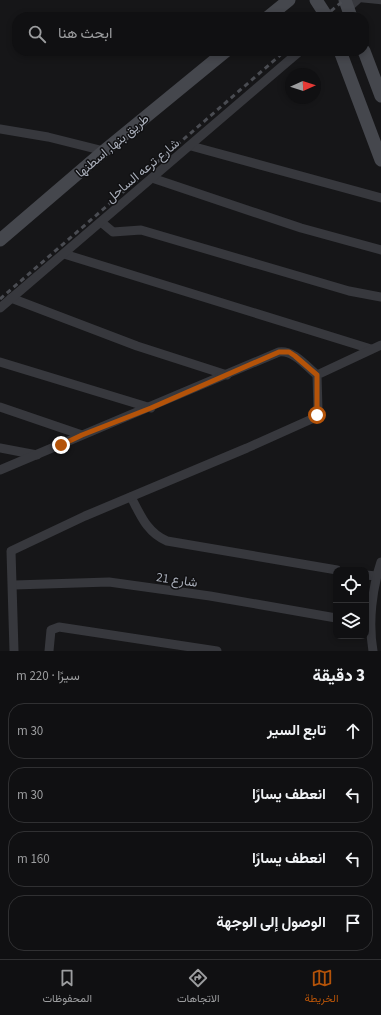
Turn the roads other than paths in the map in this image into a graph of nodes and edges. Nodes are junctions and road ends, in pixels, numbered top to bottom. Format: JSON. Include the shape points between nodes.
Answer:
{"nodes":[{"id":1,"x":289,"y":0,"type":"edge"},
{"id":2,"x":316,"y":0,"type":"edge"},
{"id":3,"x":360,"y":0,"type":"edge"},
{"id":4,"x":381,"y":2,"type":"edge"},
{"id":5,"x":274,"y":12,"type":"edge"},
{"id":6,"x":324,"y":12,"type":"edge"},
{"id":7,"x":220,"y":56,"type":"edge"},
{"id":8,"x":294,"y":56,"type":"edge"},
{"id":9,"x":342,"y":56,"type":"edge"},
{"id":10,"x":366,"y":56,"type":"edge"},
{"id":11,"x":381,"y":96,"type":"edge"},
{"id":12,"x":0,"y":129,"type":"edge"},
{"id":13,"x":191,"y":146,"type":"junction"},
{"id":14,"x":104,"y":151,"type":"junction"},
{"id":15,"x":381,"y":160,"type":"edge"},
{"id":16,"x":152,"y":178,"type":"junction"},
{"id":17,"x":381,"y":198,"type":"edge"},
{"id":18,"x":100,"y":222,"type":"junction"},
{"id":19,"x":0,"y":240,"type":"edge"},
{"id":20,"x":381,"y":250,"type":"edge"},
{"id":21,"x":64,"y":254,"type":"junction"},
{"id":22,"x":11,"y":298,"type":"junction"},
{"id":23,"x":381,"y":298,"type":"edge"},
{"id":24,"x":0,"y":308,"type":"edge"},
{"id":25,"x":381,"y":345,"type":"edge"},
{"id":26,"x":371,"y":349,"type":"junction"},
{"id":27,"x":0,"y":362,"type":"edge"},
{"id":28,"x":227,"y":375,"type":"junction"},
{"id":29,"x":317,"y":375,"type":"junction"},
{"id":30,"x":0,"y":407,"type":"edge"},
{"id":31,"x":151,"y":408,"type":"junction"},
{"id":32,"x":82,"y":435,"type":"junction"},
{"id":33,"x":0,"y":448,"type":"edge"},
{"id":34,"x":37,"y":455,"type":"junction"},
{"id":35,"x":0,"y":470,"type":"edge"},
{"id":36,"x":131,"y":497,"type":"junction"},
{"id":37,"x":381,"y":562,"type":"edge"},
{"id":38,"x":333,"y":569,"type":"edge"},
{"id":39,"x":369,"y":575,"type":"edge"},
{"id":40,"x":376,"y":576,"type":"junction"},
{"id":41,"x":14,"y":584,"type":"junction"},
{"id":42,"x":333,"y":617,"type":"edge"},
{"id":43,"x":369,"y":624,"type":"edge"},
{"id":44,"x":14,"y":651,"type":"edge"},
{"id":45,"x":49,"y":651,"type":"edge"},
{"id":46,"x":217,"y":651,"type":"edge"},
{"id":47,"x":373,"y":651,"type":"edge"}],
"edges":[{"from":1,"to":5,"type":"main road"},
{"from":2,"to":6,"type":"main road"},
{"from":3,"to":4,"type":"lane"},
{"from":7,"to":14,"type":"main road","name":"طريق بنها, اسطنها"},
{"from":8,"to":13,"type":"street","name":"شارع ترعه الساحل"},
{"from":9,"to":15,"type":"main road"},
{"from":10,"to":11,"type":"main road"},
{"from":12,"to":14,"type":"street","via":[[48,137]]},
{"from":13,"to":16,"type":"street","name":"شارع ترعه الساحل"},
{"from":13,"to":17,"type":"street"},
{"from":14,"to":19,"type":"main road","name":"طريق بنها, اسطنها"},
{"from":16,"to":18,"type":"street","name":"شارع ترعه الساحل"},
{"from":16,"to":20,"type":"street","via":[[301,228]]},
{"from":18,"to":21,"type":"street","name":"شارع ترعه الساحل"},
{"from":18,"to":23,"type":"street","via":[[113,232],[141,230]]},
{"from":21,"to":22,"type":"street","name":"شارع ترعه الساحل"},
{"from":21,"to":26,"type":"street"},
{"from":22,"to":24,"type":"street","name":"شارع ترعه الساحل"},
{"from":22,"to":28,"type":"street","via":[[137,346]]},
{"from":25,"to":26,"type":"street"},
{"from":26,"to":29,"type":"street"},
{"from":27,"to":31,"type":"street"},
{"from":28,"to":29,"type":"street","via":[[284,352],[295,356]]},
{"from":28,"to":31,"type":"street"},
{"from":29,"to":36,"type":"street","via":[[318,410],[314,418]]},
{"from":30,"to":32,"type":"street"},
{"from":31,"to":32,"type":"street"},
{"from":32,"to":34,"type":"street"},
{"from":33,"to":34,"type":"street"},
{"from":34,"to":35,"type":"street"},
{"from":36,"to":38,"type":"street","via":[[152,532],[167,541]]},
{"from":36,"to":41,"type":"street","via":[[12,551]]},
{"from":37,"to":40,"type":"street"},
{"from":39,"to":40,"type":"street"},
{"from":40,"to":43,"type":"street"},
{"from":41,"to":42,"type":"street","name":"شارع 21","via":[[109,582]]},
{"from":41,"to":44,"type":"street"},
{"from":43,"to":47,"type":"street"},
{"from":45,"to":46,"type":"street","via":[[51,630],[59,627]]}]}
